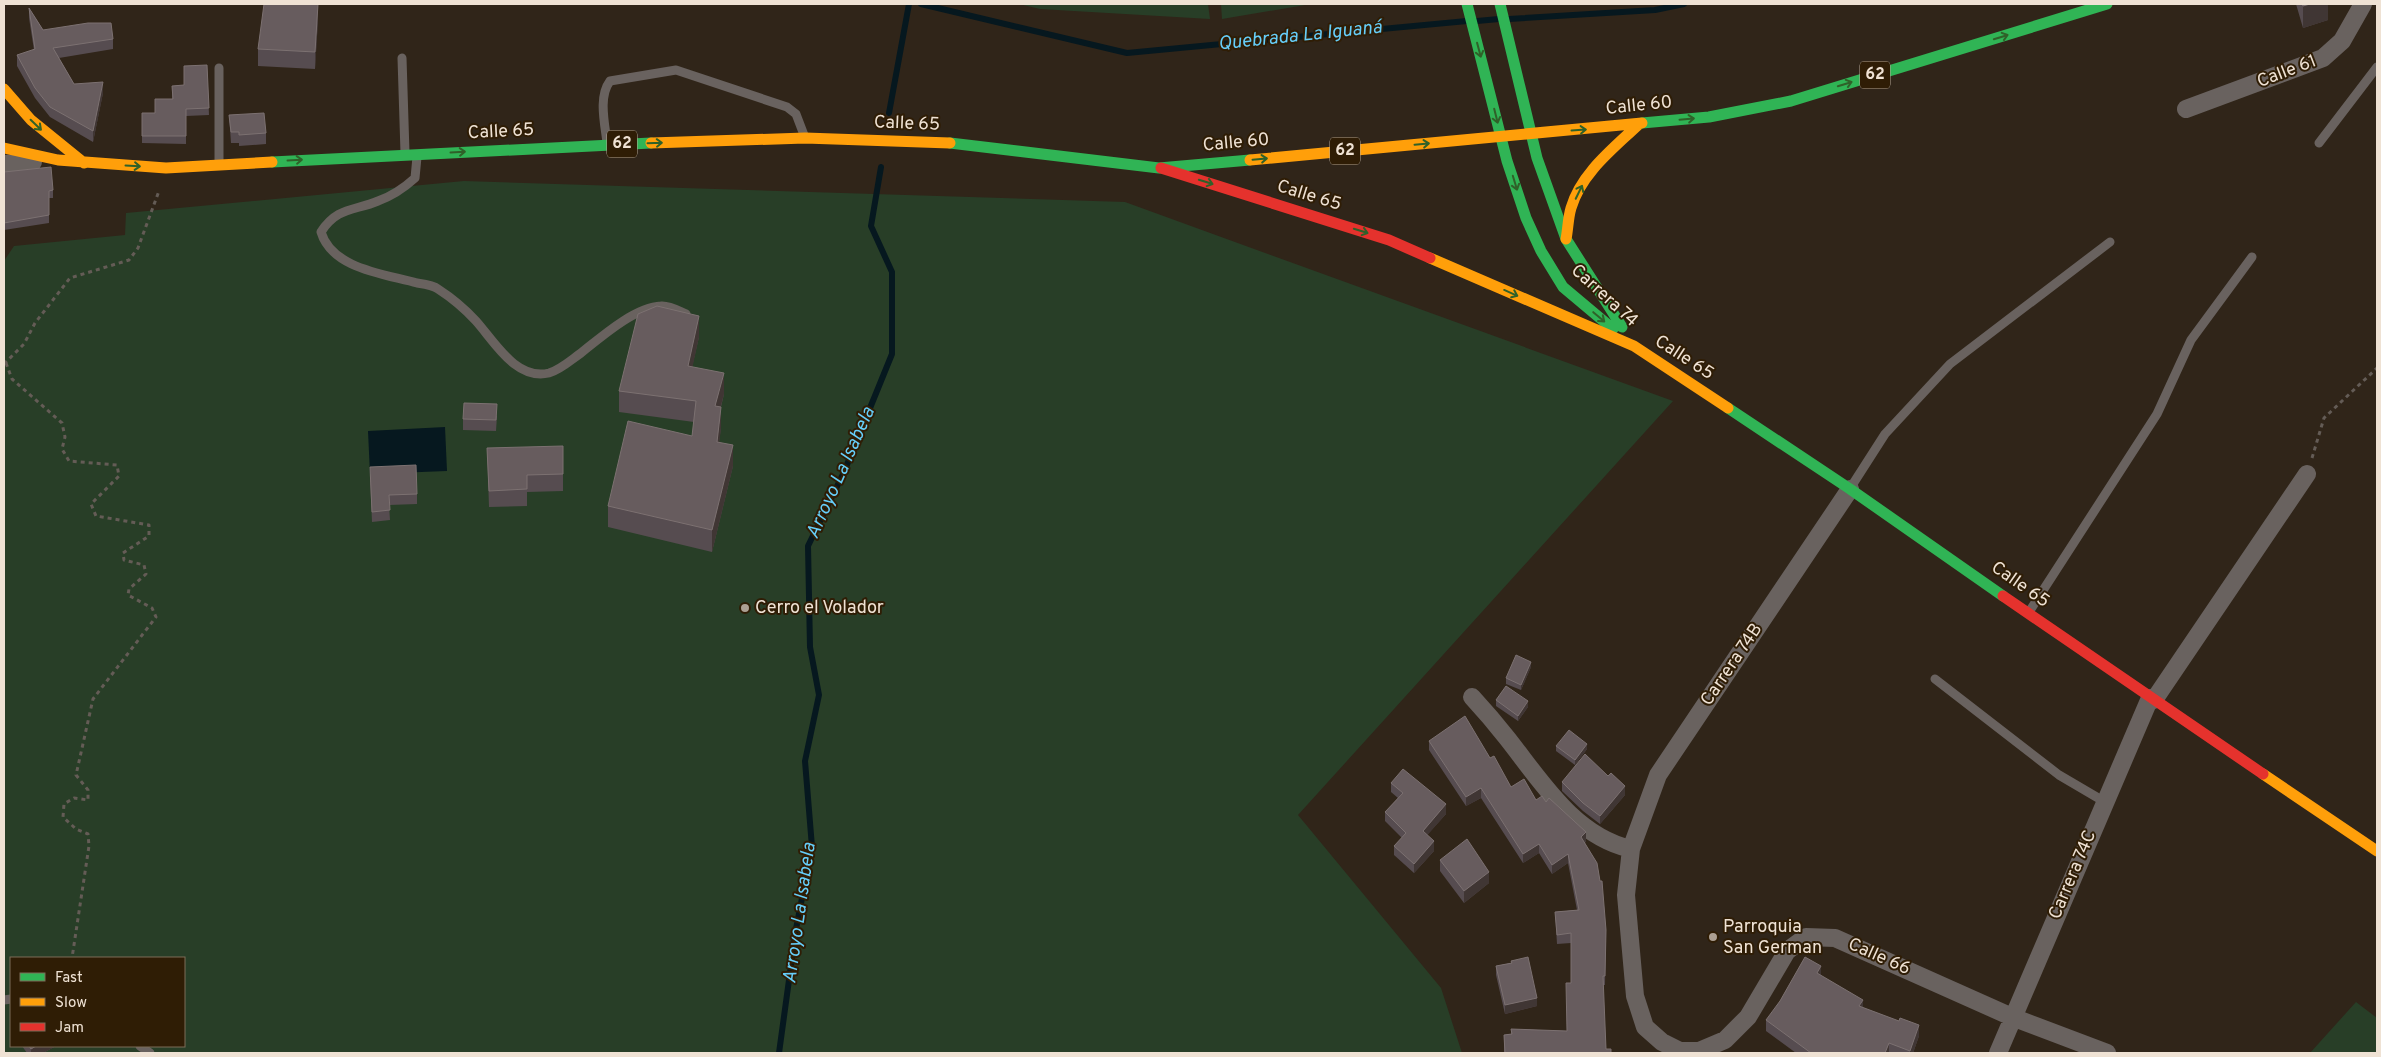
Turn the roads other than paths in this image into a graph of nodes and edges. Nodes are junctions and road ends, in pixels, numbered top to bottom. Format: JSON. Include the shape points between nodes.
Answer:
{"nodes":[{"id":1,"x":1467,"y":4,"type":"edge"},
{"id":2,"x":1500,"y":4,"type":"edge"},
{"id":3,"x":2108,"y":4,"type":"edge"},
{"id":4,"x":2363,"y":4,"type":"edge"},
{"id":5,"x":402,"y":58,"type":"dead end"},
{"id":6,"x":2377,"y":67,"type":"edge"},
{"id":7,"x":219,"y":68,"type":"dead end"},
{"id":8,"x":4,"y":89,"type":"edge"},
{"id":9,"x":2186,"y":109,"type":"dead end"},
{"id":10,"x":1638,"y":124,"type":"junction"},
{"id":11,"x":1531,"y":134,"type":"junction"},
{"id":12,"x":1501,"y":136,"type":"junction"},
{"id":13,"x":805,"y":138,"type":"junction"},
{"id":14,"x":2319,"y":143,"type":"dead end"},
{"id":15,"x":607,"y":145,"type":"junction"},
{"id":16,"x":4,"y":148,"type":"edge"},
{"id":17,"x":411,"y":154,"type":"junction"},
{"id":18,"x":58,"y":160,"type":"junction"},
{"id":19,"x":84,"y":163,"type":"junction"},
{"id":20,"x":4,"y":164,"type":"edge"},
{"id":21,"x":219,"y":165,"type":"junction"},
{"id":22,"x":1160,"y":168,"type":"junction"},
{"id":23,"x":1566,"y":239,"type":"junction"},
{"id":24,"x":2110,"y":242,"type":"dead end"},
{"id":25,"x":2252,"y":257,"type":"dead end"},
{"id":26,"x":693,"y":316,"type":"edge"},
{"id":27,"x":1634,"y":346,"type":"junction"},
{"id":28,"x":2307,"y":474,"type":"road end"},
{"id":29,"x":1850,"y":489,"type":"junction"},
{"id":30,"x":2029,"y":613,"type":"junction"},
{"id":31,"x":1935,"y":680,"type":"dead end"},
{"id":32,"x":1472,"y":697,"type":"dead end"},
{"id":33,"x":2152,"y":699,"type":"junction"},
{"id":34,"x":2105,"y":802,"type":"junction"},
{"id":35,"x":1631,"y":850,"type":"junction"},
{"id":36,"x":2377,"y":851,"type":"edge"},
{"id":37,"x":2012,"y":1017,"type":"junction"},
{"id":38,"x":1662,"y":1042,"type":"joint"},
{"id":39,"x":1998,"y":1053,"type":"edge"},
{"id":40,"x":2107,"y":1053,"type":"edge"}],
"edges":[{"from":1,"to":12,"type":"main road","name":"Carrera 74","one_way":true},
{"from":2,"to":11,"type":"main road","name":"Carrera 74"},
{"from":10,"to":3,"type":"main road","name":"Calle 60","number":"62","one_way":true,"via":[[1709,117],[1791,101]]},
{"from":4,"to":9,"type":"street","name":"Calle 61","via":[[2342,41],[2323,58]]},
{"from":5,"to":17,"type":"lane"},
{"from":6,"to":14,"type":"lane"},
{"from":7,"to":21,"type":"lane"},
{"from":8,"to":19,"type":"main road","one_way":true,"via":[[16,106],[48,137]]},
{"from":11,"to":10,"type":"main road","name":"Calle 60","number":"62","one_way":true},
{"from":23,"to":10,"type":"main road","one_way":true,"via":[[1572,207],[1582,185]]},
{"from":11,"to":12,"type":"main road","name":"Calle 60","number":"62"},
{"from":11,"to":23,"type":"main road","name":"Carrera 74"},
{"from":22,"to":12,"type":"main road","name":"Calle 60","number":"62","one_way":true},
{"from":12,"to":27,"type":"main road","name":"Carrera 74","one_way":true,"via":[[1526,218],[1540,251],[1558,280]]},
{"from":15,"to":13,"type":"main road","name":"Calle 65","number":"62","one_way":true},
{"from":13,"to":15,"type":"lane","via":[[796,114],[787,107],[676,70],[610,81],[605,87],[604,97]]},
{"from":13,"to":22,"type":"main road","name":"Calle 65","number":"62","via":[[954,143]]},
{"from":17,"to":15,"type":"main road","name":"Calle 65","number":"62","one_way":true},
{"from":16,"to":18,"type":"main road","number":"62"},
{"from":21,"to":17,"type":"main road","name":"Calle 65","number":"62","one_way":true},
{"from":17,"to":26,"type":"lane","via":[[415,178],[378,202],[344,211],[329,219],[321,232],[324,242],[338,256],[361,268],[436,287],[475,320],[521,369],[535,374],[550,373],[646,309],[663,305]]},
{"from":18,"to":19,"type":"main road","name":"Calle 65","number":"62"},
{"from":18,"to":20,"type":"street"},
{"from":19,"to":21,"type":"main road","name":"Calle 65","number":"62","one_way":true,"via":[[166,168]]},
{"from":22,"to":27,"type":"main road","name":"Calle 65","one_way":true,"via":[[1389,240]]},
{"from":23,"to":27,"type":"main road","name":"Carrera 74"},
{"from":24,"to":29,"type":"lane","via":[[1950,364],[1885,434]]},
{"from":25,"to":30,"type":"lane","via":[[2191,340],[2157,414]]},
{"from":27,"to":29,"type":"main road","name":"Calle 65"},
{"from":28,"to":33,"type":"street","name":"Carrera 74C"},
{"from":29,"to":30,"type":"main road","name":"Calle 65"},
{"from":29,"to":35,"type":"street","name":"Carrera 74B","via":[[1658,775]]},
{"from":30,"to":33,"type":"main road","name":"Calle 65"},
{"from":31,"to":34,"type":"lane","via":[[2059,776]]},
{"from":32,"to":35,"type":"street","via":[[1561,806],[1604,839]]},
{"from":33,"to":34,"type":"street","name":"Carrera 74C"},
{"from":33,"to":36,"type":"main road","name":"Calle 65"},
{"from":34,"to":37,"type":"street","name":"Carrera 74C"},
{"from":35,"to":38,"type":"street","name":"Carrera 74B","via":[[1626,895],[1635,996],[1645,1027]]},
{"from":37,"to":38,"type":"street","name":"Calle 66","via":[[1835,938],[1806,937],[1786,951],[1748,1018],[1725,1040],[1700,1051],[1680,1051]]},
{"from":37,"to":39,"type":"street","name":"Carrera 74C"},
{"from":37,"to":40,"type":"street","name":"Calle 66"}]}
